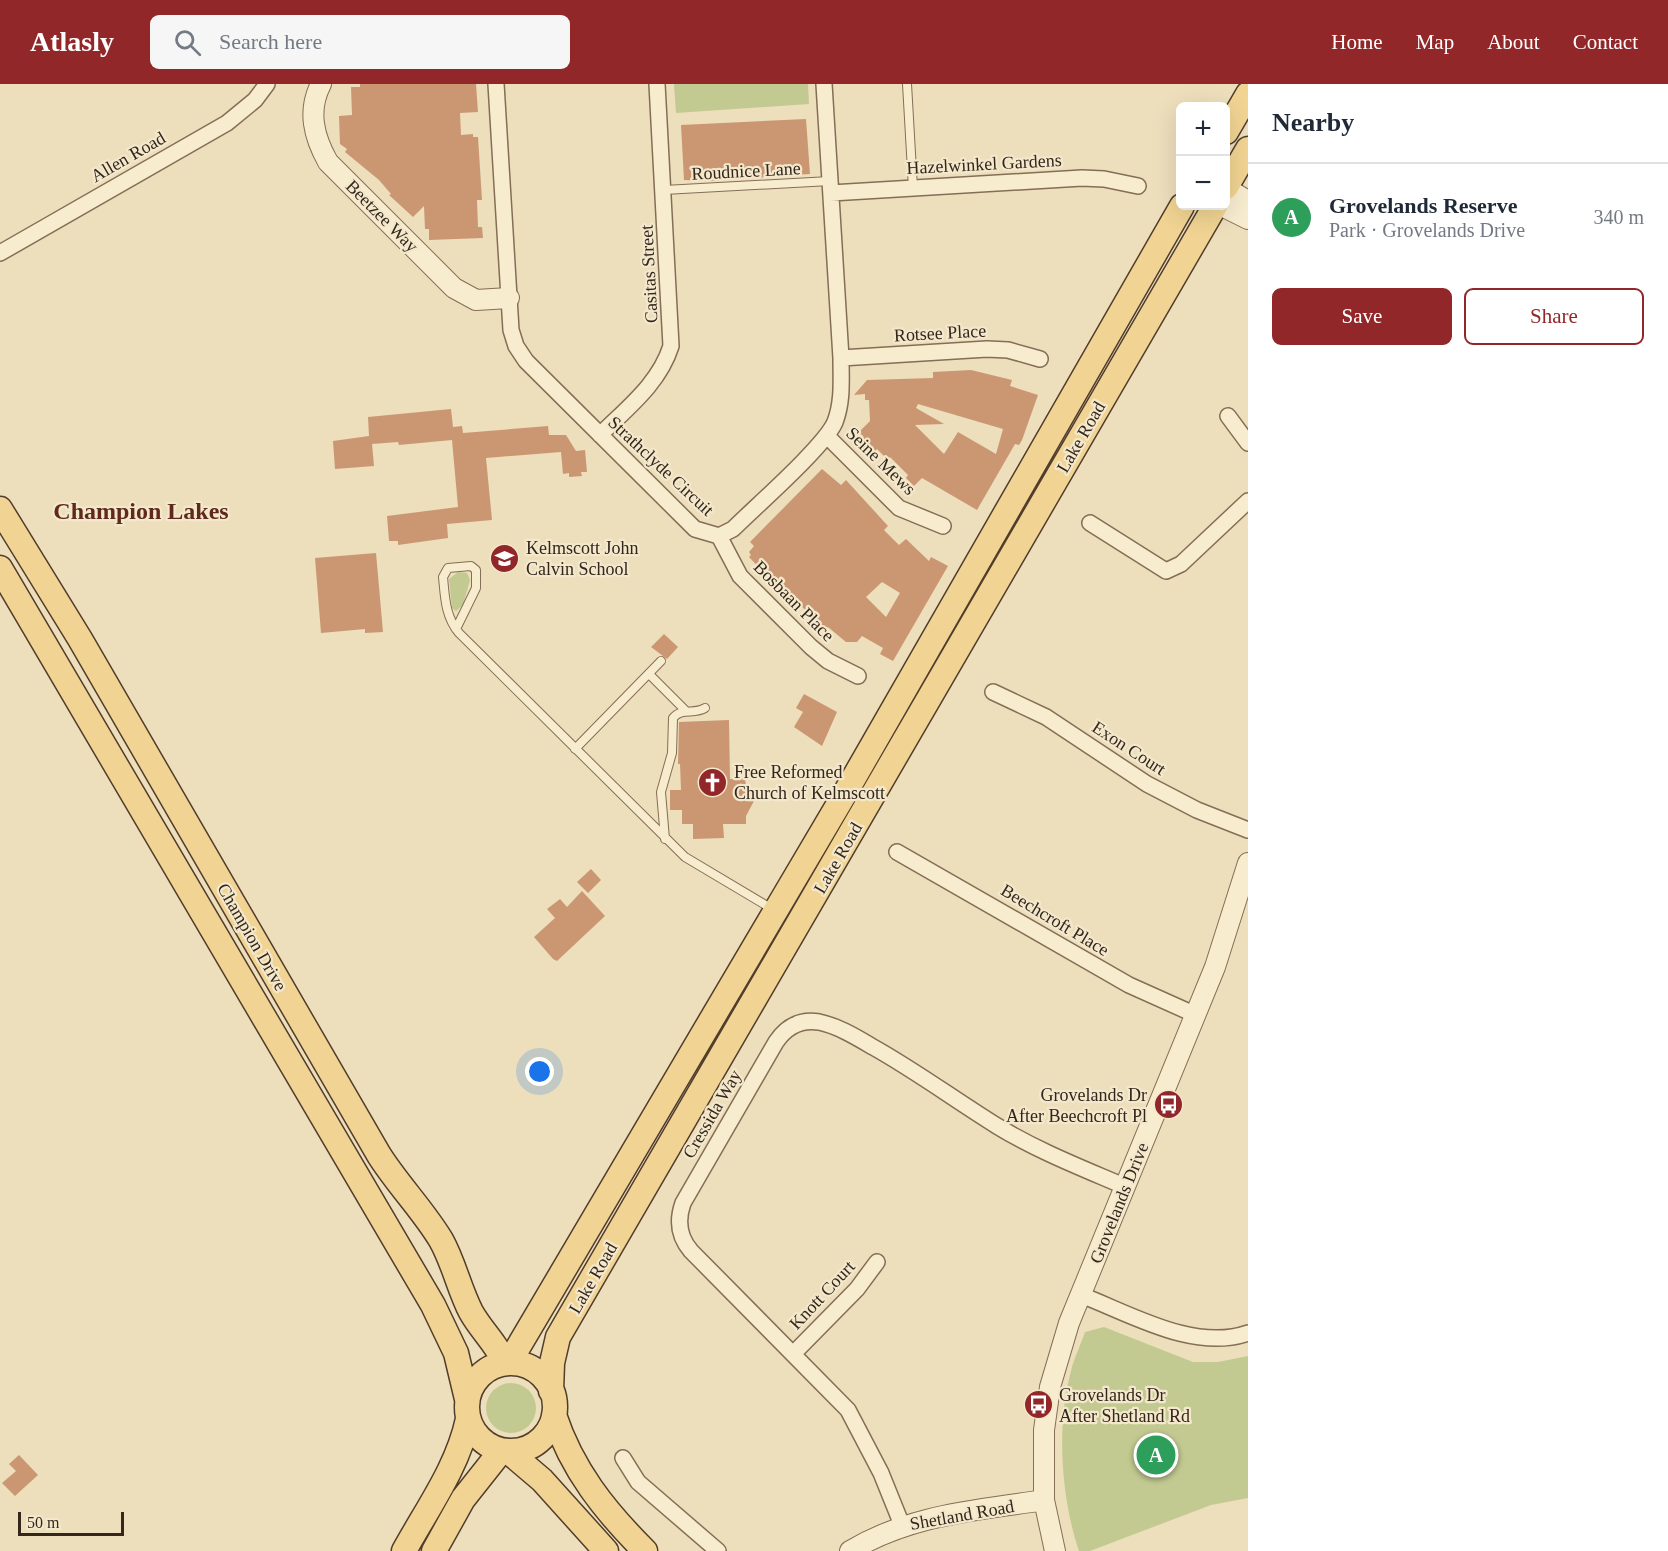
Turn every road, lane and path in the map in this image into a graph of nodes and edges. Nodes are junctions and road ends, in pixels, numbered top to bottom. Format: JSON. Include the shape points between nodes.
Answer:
{"nodes":[{"id":1,"x":267,"y":84,"type":"edge"},
{"id":2,"x":321,"y":84,"type":"edge"},
{"id":3,"x":496,"y":84,"type":"edge"},
{"id":4,"x":657,"y":84,"type":"edge"},
{"id":5,"x":824,"y":84,"type":"edge"},
{"id":6,"x":907,"y":84,"type":"edge"},
{"id":7,"x":1248,"y":94,"type":"edge"},
{"id":8,"x":1230,"y":125,"type":"edge"},
{"id":9,"x":1248,"y":149,"type":"edge"},
{"id":10,"x":1230,"y":180,"type":"edge"},
{"id":11,"x":1138,"y":186,"type":"dead end"},
{"id":12,"x":831,"y":187,"type":"junction"},
{"id":13,"x":913,"y":188,"type":"junction"},
{"id":14,"x":664,"y":190,"type":"junction"},
{"id":15,"x":1230,"y":190,"type":"edge"},
{"id":16,"x":1248,"y":201,"type":"edge"},
{"id":17,"x":1180,"y":210,"type":"edge"},
{"id":18,"x":1213,"y":210,"type":"edge"},
{"id":19,"x":1230,"y":210,"type":"edge"},
{"id":20,"x":1248,"y":219,"type":"edge"},
{"id":21,"x":0,"y":253,"type":"edge"},
{"id":22,"x":509,"y":298,"type":"junction"},
{"id":23,"x":841,"y":358,"type":"junction"},
{"id":24,"x":1040,"y":359,"type":"dead end"},
{"id":25,"x":1228,"y":416,"type":"dead end"},
{"id":26,"x":600,"y":435,"type":"junction"},
{"id":27,"x":827,"y":436,"type":"junction"},
{"id":28,"x":1248,"y":443,"type":"edge"},
{"id":29,"x":1248,"y":501,"type":"edge"},
{"id":30,"x":0,"y":510,"type":"edge"},
{"id":31,"x":1090,"y":523,"type":"dead end"},
{"id":32,"x":943,"y":526,"type":"dead end"},
{"id":33,"x":719,"y":536,"type":"junction"},
{"id":34,"x":0,"y":568,"type":"edge"},
{"id":35,"x":456,"y":629,"type":"junction"},
{"id":36,"x":661,"y":662,"type":"dead end"},
{"id":37,"x":651,"y":675,"type":"junction"},
{"id":38,"x":858,"y":676,"type":"dead end"},
{"id":39,"x":993,"y":692,"type":"dead end"},
{"id":40,"x":705,"y":708,"type":"dead end"},
{"id":41,"x":686,"y":711,"type":"junction"},
{"id":42,"x":575,"y":749,"type":"junction"},
{"id":43,"x":1248,"y":830,"type":"edge"},
{"id":44,"x":665,"y":839,"type":"junction"},
{"id":45,"x":897,"y":852,"type":"dead end"},
{"id":46,"x":1248,"y":863,"type":"edge"},
{"id":47,"x":776,"y":911,"type":"junction"},
{"id":48,"x":799,"y":925,"type":"junction"},
{"id":49,"x":1197,"y":1015,"type":"junction"},
{"id":50,"x":1126,"y":1187,"type":"junction"},
{"id":51,"x":877,"y":1262,"type":"dead end"},
{"id":52,"x":1081,"y":1295,"type":"junction"},
{"id":53,"x":1248,"y":1333,"type":"edge"},
{"id":54,"x":794,"y":1353,"type":"junction"},
{"id":55,"x":507,"y":1361,"type":"junction"},
{"id":56,"x":551,"y":1391,"type":"junction"},
{"id":57,"x":468,"y":1409,"type":"junction"},
{"id":58,"x":554,"y":1415,"type":"junction"},
{"id":59,"x":505,"y":1451,"type":"junction"},
{"id":60,"x":623,"y":1458,"type":"dead end"},
{"id":61,"x":1044,"y":1500,"type":"junction"},
{"id":62,"x":902,"y":1525,"type":"junction"},
{"id":63,"x":404,"y":1551,"type":"edge"},
{"id":64,"x":434,"y":1551,"type":"edge"},
{"id":65,"x":606,"y":1551,"type":"edge"},
{"id":66,"x":645,"y":1551,"type":"edge"},
{"id":67,"x":718,"y":1551,"type":"edge"},
{"id":68,"x":850,"y":1551,"type":"edge"},
{"id":69,"x":1055,"y":1551,"type":"edge"}],
"edges":[{"from":1,"to":21,"type":"street","name":"Allen Road","via":[[255,100],[227,123]]},
{"from":2,"to":22,"type":"street","name":"Beetzee Way","via":[[313,116],[328,162],[459,292],[476,300]]},
{"from":3,"to":22,"type":"street","name":"Strathclyde Circuit"},
{"from":4,"to":14,"type":"street","name":"Casitas Street"},
{"from":5,"to":12,"type":"street","name":"Strathclyde Circuit"},
{"from":6,"to":13,"type":"lane"},
{"from":7,"to":8,"type":"main road"},
{"from":9,"to":10,"type":"main road"},
{"from":11,"to":13,"type":"street","name":"Hazelwinkel Gardens","via":[[1082,178]]},
{"from":12,"to":13,"type":"street","name":"Hazelwinkel Gardens"},
{"from":12,"to":14,"type":"lane","name":"Roudnice Lane"},
{"from":12,"to":23,"type":"street","name":"Strathclyde Circuit"},
{"from":14,"to":26,"type":"street","name":"Casitas Street","via":[[670,346],[653,383]]},
{"from":15,"to":16,"type":"street"},
{"from":17,"to":47,"type":"main road","name":"Lake Road"},
{"from":18,"to":48,"type":"main road","name":"Lake Road"},
{"from":19,"to":20,"type":"street"},
{"from":22,"to":26,"type":"street","name":"Strathclyde Circuit","via":[[516,346],[526,361]]},
{"from":23,"to":24,"type":"street","name":"Rotsee Place","via":[[1008,350]]},
{"from":23,"to":27,"type":"street","name":"Strathclyde Circuit","via":[[842,396]]},
{"from":25,"to":28,"type":"street"},
{"from":26,"to":33,"type":"street","name":"Strathclyde Circuit","via":[[695,529]]},
{"from":27,"to":32,"type":"street","name":"Seine Mews","via":[[899,508]]},
{"from":27,"to":33,"type":"street","name":"Strathclyde Circuit","via":[[733,529]]},
{"from":29,"to":31,"type":"street","via":[[1181,564],[1166,571]]},
{"from":30,"to":55,"type":"main road","name":"Champion Drive","via":[[80,639],[378,1155],[433,1227],[452,1261],[470,1310]]},
{"from":33,"to":38,"type":"street","name":"Bosbaan Place","via":[[737,572],[772,608],[828,661]]},
{"from":34,"to":57,"type":"main road","name":"Champion Drive","via":[[433,1305],[456,1353]]},
{"from":35,"to":35,"type":"lane","via":[[446,607],[443,574],[454,566],[471,566],[478,581]]},
{"from":35,"to":42,"type":"lane"},
{"from":36,"to":37,"type":"lane"},
{"from":37,"to":41,"type":"lane"},
{"from":37,"to":42,"type":"lane"},
{"from":39,"to":43,"type":"street","name":"Exon Court","via":[[1046,717],[1147,784]]},
{"from":40,"to":41,"type":"lane"},
{"from":41,"to":44,"type":"lane","via":[[673,718],[672,753],[661,792]]},
{"from":42,"to":44,"type":"lane"},
{"from":44,"to":47,"type":"lane","via":[[697,865]]},
{"from":45,"to":49,"type":"street","name":"Beechcroft Place","via":[[1129,985]]},
{"from":46,"to":49,"type":"street","name":"Grovelands Drive"},
{"from":47,"to":48,"type":"main road"},
{"from":47,"to":55,"type":"main road","name":"Lake Road"},
{"from":48,"to":56,"type":"main road","name":"Lake Road","via":[[558,1337]]},
{"from":49,"to":50,"type":"street","name":"Grovelands Drive"},
{"from":50,"to":52,"type":"street","name":"Grovelands Drive"},
{"from":50,"to":54,"type":"street","name":"Cressida Way","via":[[998,1126],[906,1065],[852,1035],[816,1022],[792,1026],[776,1042],[683,1203],[679,1221],[683,1240],[691,1251]]},
{"from":51,"to":54,"type":"street","name":"Knott Court"},
{"from":52,"to":53,"type":"street","via":[[1172,1330],[1211,1339]]},
{"from":52,"to":61,"type":"street","name":"Grovelands Drive","via":[[1050,1387],[1044,1430]]},
{"from":54,"to":62,"type":"street","name":"Cressida Way","via":[[853,1418]]},
{"from":55,"to":56,"type":"main road","via":[[524,1363],[538,1371]]},
{"from":55,"to":57,"type":"main road","via":[[480,1375]]},
{"from":56,"to":58,"type":"main road"},
{"from":57,"to":59,"type":"main road","via":[[483,1442]]},
{"from":57,"to":63,"type":"main road","via":[[464,1437],[454,1462]]},
{"from":58,"to":59,"type":"main road","via":[[548,1431],[537,1443],[523,1450]]},
{"from":58,"to":66,"type":"main road","via":[[561,1437],[589,1488]]},
{"from":59,"to":64,"type":"main road","via":[[463,1499]]},
{"from":59,"to":65,"type":"main road","via":[[556,1495]]},
{"from":60,"to":67,"type":"street","via":[[638,1482]]},
{"from":61,"to":62,"type":"street","name":"Shetland Road"},
{"from":61,"to":69,"type":"street","name":"Grovelands Drive"},
{"from":62,"to":68,"type":"street","name":"Shetland Road"}]}
